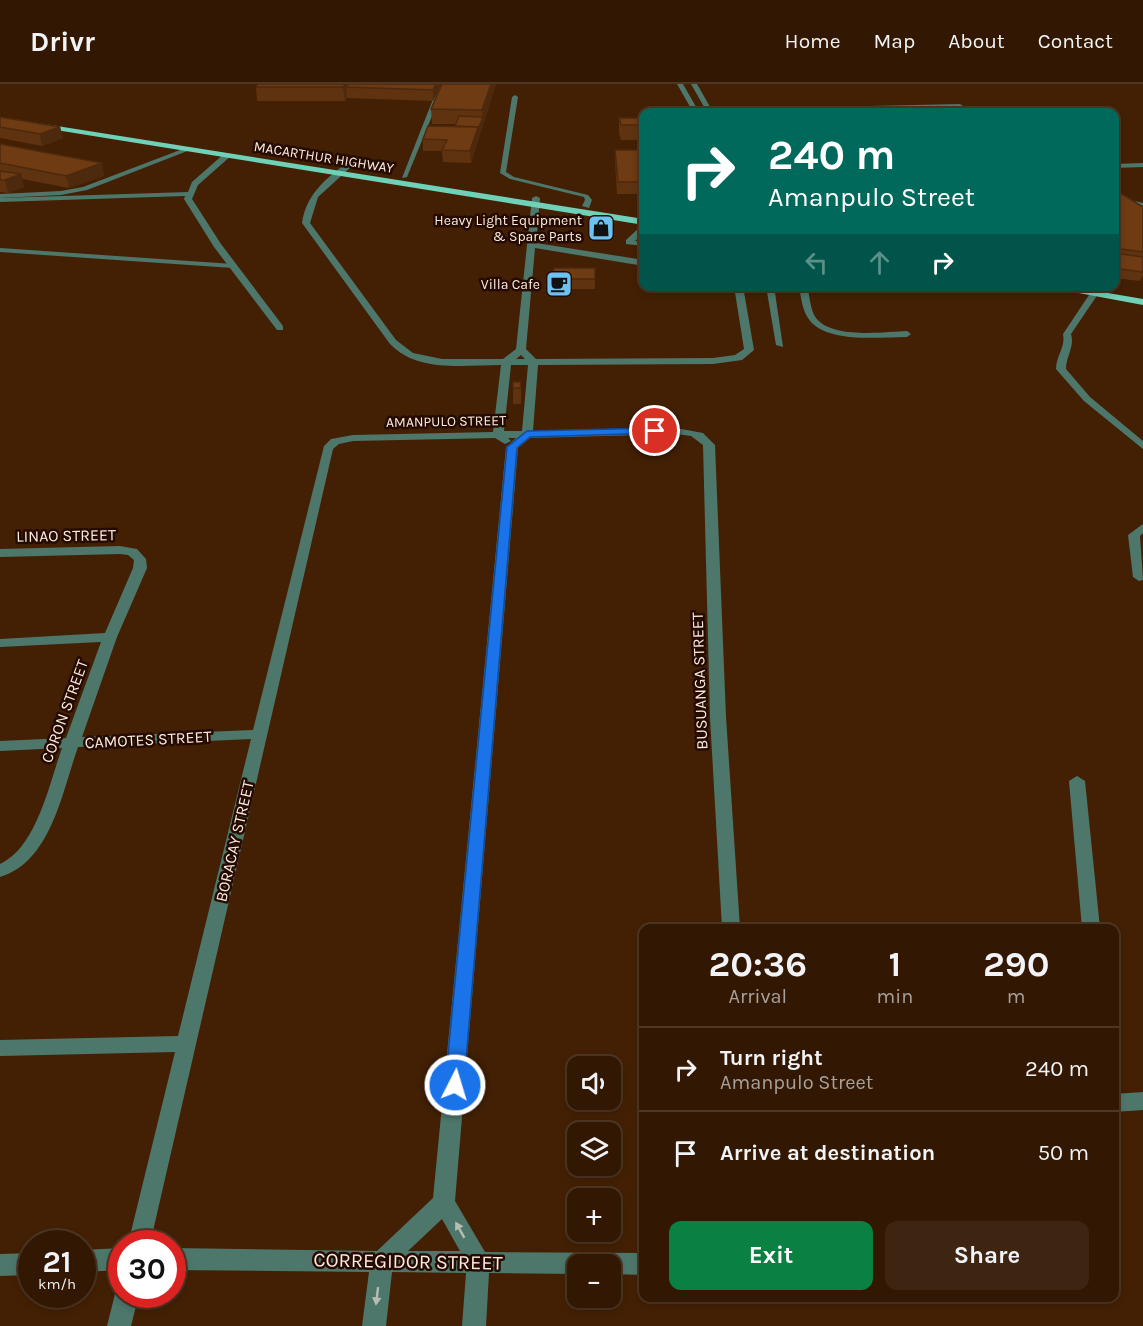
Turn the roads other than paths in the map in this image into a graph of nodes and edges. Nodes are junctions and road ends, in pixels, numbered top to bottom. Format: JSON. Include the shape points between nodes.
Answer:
{"nodes":[{"id":1,"x":442,"y":84,"type":"edge"},
{"id":2,"x":680,"y":84,"type":"edge"},
{"id":3,"x":694,"y":84,"type":"edge"},
{"id":4,"x":515,"y":97,"type":"dead end"},
{"id":5,"x":694,"y":108,"type":"edge"},
{"id":6,"x":708,"y":108,"type":"edge"},
{"id":7,"x":780,"y":108,"type":"edge"},
{"id":8,"x":963,"y":108,"type":"edge"},
{"id":9,"x":0,"y":112,"type":"edge"},
{"id":10,"x":0,"y":119,"type":"edge"},
{"id":11,"x":188,"y":149,"type":"junction"},
{"id":12,"x":228,"y":155,"type":"junction"},
{"id":13,"x":1143,"y":165,"type":"edge"},
{"id":14,"x":1119,"y":166,"type":"edge"},
{"id":15,"x":343,"y":170,"type":"junction"},
{"id":16,"x":106,"y":173,"type":"dead end"},
{"id":17,"x":386,"y":174,"type":"junction"},
{"id":18,"x":117,"y":175,"type":"junction"},
{"id":19,"x":404,"y":177,"type":"junction"},
{"id":20,"x":376,"y":179,"type":"junction"},
{"id":21,"x":188,"y":194,"type":"junction"},
{"id":22,"x":0,"y":198,"type":"edge"},
{"id":23,"x":1119,"y":199,"type":"edge"},
{"id":24,"x":535,"y":202,"type":"junction"},
{"id":25,"x":1143,"y":205,"type":"edge"},
{"id":26,"x":586,"y":206,"type":"junction"},
{"id":27,"x":639,"y":213,"type":"edge"},
{"id":28,"x":639,"y":221,"type":"edge"},
{"id":29,"x":639,"y":233,"type":"edge"},
{"id":30,"x":639,"y":243,"type":"edge"},
{"id":31,"x":530,"y":244,"type":"junction"},
{"id":32,"x":0,"y":250,"type":"edge"},
{"id":33,"x":639,"y":262,"type":"edge"},
{"id":34,"x":232,"y":266,"type":"junction"},
{"id":35,"x":739,"y":291,"type":"edge"},
{"id":36,"x":771,"y":291,"type":"edge"},
{"id":37,"x":804,"y":291,"type":"edge"},
{"id":38,"x":1094,"y":291,"type":"edge"},
{"id":39,"x":1102,"y":291,"type":"edge"},
{"id":40,"x":1111,"y":291,"type":"edge"},
{"id":41,"x":1143,"y":295,"type":"edge"},
{"id":42,"x":1143,"y":302,"type":"edge"},
{"id":43,"x":280,"y":328,"type":"dead end"},
{"id":44,"x":907,"y":334,"type":"dead end"},
{"id":45,"x":780,"y":345,"type":"dead end"},
{"id":46,"x":520,"y":350,"type":"junction"},
{"id":47,"x":533,"y":361,"type":"junction"},
{"id":48,"x":506,"y":362,"type":"junction"},
{"id":49,"x":527,"y":434,"type":"junction"},
{"id":50,"x":498,"y":435,"type":"junction"},
{"id":51,"x":701,"y":436,"type":"joint"},
{"id":52,"x":335,"y":441,"type":"joint"},
{"id":53,"x":1143,"y":446,"type":"edge"},
{"id":54,"x":512,"y":447,"type":"junction"},
{"id":55,"x":1143,"y":527,"type":"edge"},
{"id":56,"x":132,"y":552,"type":"joint"},
{"id":57,"x":0,"y":553,"type":"edge"},
{"id":58,"x":1139,"y":577,"type":"dead end"},
{"id":59,"x":110,"y":637,"type":"junction"},
{"id":60,"x":0,"y":643,"type":"edge"},
{"id":61,"x":260,"y":734,"type":"junction"},
{"id":62,"x":72,"y":742,"type":"junction"},
{"id":63,"x":0,"y":746,"type":"edge"},
{"id":64,"x":1077,"y":781,"type":"dead end"},
{"id":65,"x":0,"y":871,"type":"edge"},
{"id":66,"x":731,"y":924,"type":"edge"},
{"id":67,"x":1091,"y":924,"type":"edge"},
{"id":68,"x":186,"y":1044,"type":"junction"},
{"id":69,"x":0,"y":1048,"type":"edge"},
{"id":70,"x":1143,"y":1101,"type":"edge"},
{"id":71,"x":1119,"y":1103,"type":"edge"},
{"id":72,"x":444,"y":1202,"type":"junction"},
{"id":73,"x":142,"y":1230,"type":"edge"},
{"id":74,"x":186,"y":1259,"type":"edge"},
{"id":75,"x":382,"y":1261,"type":"junction"},
{"id":76,"x":478,"y":1262,"type":"junction"},
{"id":77,"x":18,"y":1264,"type":"edge"},
{"id":78,"x":639,"y":1264,"type":"edge"},
{"id":79,"x":0,"y":1265,"type":"edge"},
{"id":80,"x":124,"y":1308,"type":"edge"},
{"id":81,"x":119,"y":1326,"type":"edge"},
{"id":82,"x":374,"y":1326,"type":"edge"},
{"id":83,"x":474,"y":1326,"type":"edge"}],
"edges":[{"from":1,"to":19,"type":"lane"},
{"from":2,"to":5,"type":"street"},
{"from":3,"to":6,"type":"street"},
{"from":4,"to":26,"type":"lane","via":[[502,170],[512,178],[586,196]]},
{"from":7,"to":8,"type":"street"},
{"from":9,"to":15,"type":"highway","name":"MACARTHUR HIGHWAY"},
{"from":10,"to":11,"type":"highway","name":"MACARTHUR HIGHWAY"},
{"from":11,"to":12,"type":"highway","name":"MACARTHUR HIGHWAY"},
{"from":11,"to":18,"type":"lane"},
{"from":12,"to":15,"type":"highway","name":"MACARTHUR HIGHWAY"},
{"from":12,"to":21,"type":"street"},
{"from":13,"to":14,"type":"lane"},
{"from":15,"to":17,"type":"highway","name":"MACARTHUR HIGHWAY"},
{"from":15,"to":20,"type":"highway","name":"MACARTHUR HIGHWAY"},
{"from":15,"to":48,"type":"street","via":[[317,192],[306,223],[399,349],[405,355],[428,360]]},
{"from":16,"to":18,"type":"lane"},
{"from":17,"to":19,"type":"highway","name":"MACARTHUR HIGHWAY"},
{"from":17,"to":20,"type":"highway"},
{"from":18,"to":22,"type":"lane","via":[[74,191]]},
{"from":19,"to":24,"type":"highway","name":"MACARTHUR HIGHWAY"},
{"from":20,"to":24,"type":"highway","name":"MACARTHUR HIGHWAY"},
{"from":21,"to":22,"type":"street"},
{"from":21,"to":34,"type":"street","via":[[200,220]]},
{"from":23,"to":25,"type":"lane"},
{"from":24,"to":26,"type":"highway","name":"MACARTHUR HIGHWAY"},
{"from":24,"to":28,"type":"highway","name":"MACARTHUR HIGHWAY"},
{"from":24,"to":31,"type":"street"},
{"from":26,"to":27,"type":"highway","name":"MACARTHUR HIGHWAY"},
{"from":29,"to":30,"type":"lane","via":[[629,242]]},
{"from":31,"to":33,"type":"street"},
{"from":31,"to":46,"type":"street"},
{"from":32,"to":34,"type":"lane"},
{"from":34,"to":43,"type":"street"},
{"from":35,"to":47,"type":"street","via":[[749,350],[738,358]]},
{"from":36,"to":45,"type":"lane"},
{"from":37,"to":44,"type":"lane","via":[[811,316],[825,328],[857,334]]},
{"from":38,"to":53,"type":"lane","via":[[1067,334],[1069,342],[1061,369],[1087,399]]},
{"from":39,"to":42,"type":"highway"},
{"from":40,"to":41,"type":"highway"},
{"from":46,"to":47,"type":"street"},
{"from":46,"to":48,"type":"street"},
{"from":47,"to":48,"type":"street"},
{"from":47,"to":49,"type":"street"},
{"from":48,"to":50,"type":"street"},
{"from":49,"to":50,"type":"street","name":"AMANPULO STREET"},
{"from":49,"to":51,"type":"street","name":"AMANPULO STREET","via":[[676,431]]},
{"from":49,"to":54,"type":"street"},
{"from":50,"to":52,"type":"street","name":"AMANPULO STREET"},
{"from":50,"to":54,"type":"street"},
{"from":51,"to":66,"type":"street","name":"BUSUANGA STREET","via":[[709,445],[718,717]]},
{"from":52,"to":61,"type":"street","name":"BORACAY STREET","via":[[328,448]]},
{"from":54,"to":72,"type":"street"},
{"from":55,"to":58,"type":"lane","via":[[1134,535]]},
{"from":56,"to":57,"type":"street","name":"LINAO STREET","via":[[104,549]]},
{"from":56,"to":59,"type":"street","name":"CORON STREET","via":[[140,559],[140,568]]},
{"from":59,"to":60,"type":"street"},
{"from":59,"to":62,"type":"street","name":"CORON STREET"},
{"from":61,"to":62,"type":"street","name":"CAMOTES STREET"},
{"from":61,"to":68,"type":"street","name":"BORACAY STREET"},
{"from":62,"to":63,"type":"street","name":"CAMOTES STREET"},
{"from":62,"to":65,"type":"street","name":"CORON STREET","via":[[37,840],[17,863]]},
{"from":64,"to":67,"type":"street"},
{"from":68,"to":69,"type":"street"},
{"from":68,"to":73,"type":"street","name":"BORACAY STREET"},
{"from":70,"to":71,"type":"street"},
{"from":72,"to":75,"type":"street"},
{"from":76,"to":72,"type":"street","one_way":true},
{"from":74,"to":75,"type":"street","name":"CORREGIDOR STREET"},
{"from":75,"to":76,"type":"street","name":"CORREGIDOR STREET"},
{"from":75,"to":82,"type":"street","one_way":true},
{"from":76,"to":78,"type":"street","name":"CORREGIDOR STREET"},
{"from":76,"to":83,"type":"street"},
{"from":77,"to":79,"type":"street"},
{"from":80,"to":81,"type":"street"}]}
